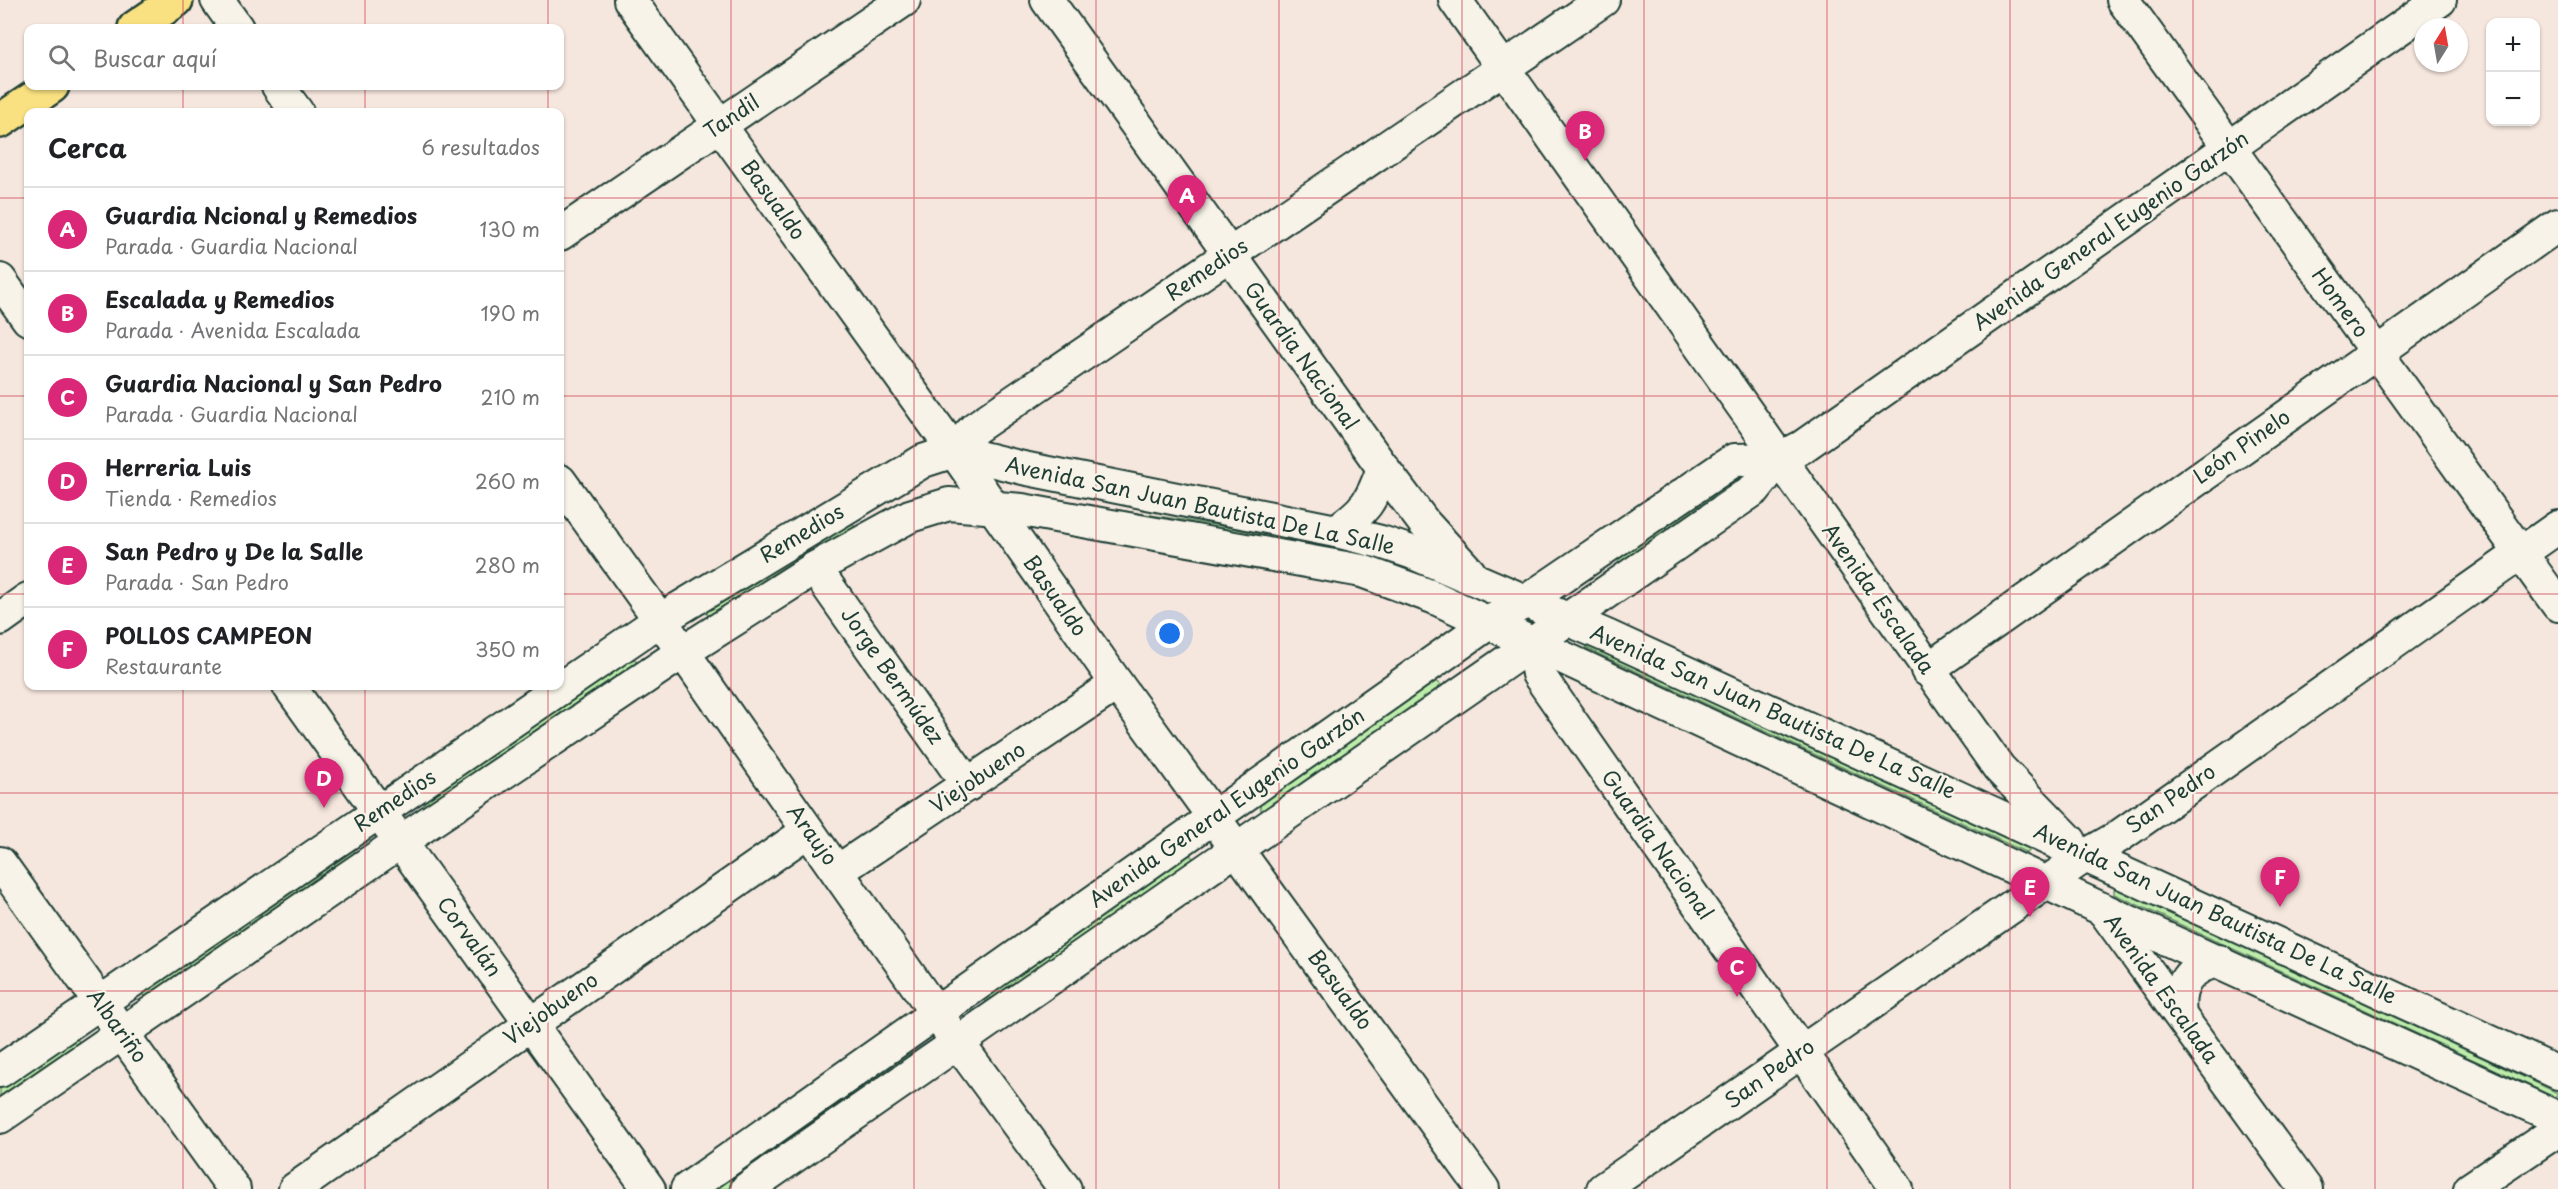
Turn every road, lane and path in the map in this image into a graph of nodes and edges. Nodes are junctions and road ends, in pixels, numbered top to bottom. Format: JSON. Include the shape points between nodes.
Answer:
{"nodes":[{"id":1,"x":176,"y":0,"type":"edge"},
{"id":2,"x":217,"y":0,"type":"edge"},
{"id":3,"x":630,"y":0,"type":"edge"},
{"id":4,"x":904,"y":0,"type":"edge"},
{"id":5,"x":1047,"y":0,"type":"edge"},
{"id":6,"x":1455,"y":0,"type":"edge"},
{"id":7,"x":1603,"y":0,"type":"edge"},
{"id":8,"x":2123,"y":0,"type":"edge"},
{"id":9,"x":2440,"y":0,"type":"edge"},
{"id":10,"x":141,"y":24,"type":"edge"},
{"id":11,"x":234,"y":24,"type":"edge"},
{"id":12,"x":1504,"y":69,"type":"junction"},
{"id":13,"x":46,"y":90,"type":"edge"},
{"id":14,"x":281,"y":90,"type":"edge"},
{"id":15,"x":294,"y":108,"type":"edge"},
{"id":16,"x":0,"y":121,"type":"edge"},
{"id":17,"x":720,"y":126,"type":"junction"},
{"id":18,"x":2229,"y":148,"type":"junction"},
{"id":19,"x":2558,"y":225,"type":"edge"},
{"id":20,"x":564,"y":231,"type":"edge"},
{"id":21,"x":1228,"y":255,"type":"junction"},
{"id":22,"x":0,"y":280,"type":"edge"},
{"id":23,"x":24,"y":313,"type":"edge"},
{"id":24,"x":2376,"y":353,"type":"junction"},
{"id":25,"x":954,"y":451,"type":"junction"},
{"id":26,"x":1779,"y":459,"type":"junction"},
{"id":27,"x":1383,"y":468,"type":"junction"},
{"id":28,"x":564,"y":487,"type":"edge"},
{"id":29,"x":992,"y":506,"type":"junction"},
{"id":30,"x":2558,"y":526,"type":"edge"},
{"id":31,"x":1336,"y":531,"type":"junction"},
{"id":32,"x":2521,"y":553,"type":"junction"},
{"id":33,"x":815,"y":568,"type":"junction"},
{"id":34,"x":1477,"y":582,"type":"junction"},
{"id":35,"x":24,"y":602,"type":"edge"},
{"id":36,"x":1525,"y":602,"type":"junction"},
{"id":37,"x":2558,"y":605,"type":"edge"},
{"id":38,"x":0,"y":619,"type":"edge"},
{"id":39,"x":660,"y":620,"type":"junction"},
{"id":40,"x":1567,"y":620,"type":"junction"},
{"id":41,"x":1490,"y":622,"type":"junction"},
{"id":42,"x":1533,"y":642,"type":"junction"},
{"id":43,"x":683,"y":652,"type":"junction"},
{"id":44,"x":1927,"y":670,"type":"junction"},
{"id":45,"x":1116,"y":684,"type":"junction"},
{"id":46,"x":564,"y":686,"type":"edge"},
{"id":47,"x":292,"y":690,"type":"edge"},
{"id":48,"x":558,"y":690,"type":"edge"},
{"id":49,"x":968,"y":785,"type":"junction"},
{"id":50,"x":378,"y":813,"type":"junction"},
{"id":51,"x":1215,"y":817,"type":"junction"},
{"id":52,"x":808,"y":831,"type":"junction"},
{"id":53,"x":400,"y":842,"type":"junction"},
{"id":54,"x":1237,"y":847,"type":"junction"},
{"id":55,"x":2085,"y":856,"type":"junction"},
{"id":56,"x":0,"y":863,"type":"edge"},
{"id":57,"x":838,"y":871,"type":"junction"},
{"id":58,"x":2048,"y":882,"type":"junction"},
{"id":59,"x":2101,"y":907,"type":"junction"},
{"id":60,"x":2219,"y":961,"type":"junction"},
{"id":61,"x":100,"y":1003,"type":"junction"},
{"id":62,"x":936,"y":1013,"type":"junction"},
{"id":63,"x":2180,"y":1015,"type":"junction"},
{"id":64,"x":531,"y":1023,"type":"junction"},
{"id":65,"x":123,"y":1032,"type":"junction"},
{"id":66,"x":958,"y":1041,"type":"junction"},
{"id":67,"x":1801,"y":1052,"type":"junction"},
{"id":68,"x":0,"y":1071,"type":"edge"},
{"id":69,"x":2558,"y":1073,"type":"edge"},
{"id":70,"x":0,"y":1117,"type":"edge"},
{"id":71,"x":2558,"y":1118,"type":"edge"},
{"id":72,"x":2558,"y":1130,"type":"edge"},
{"id":73,"x":234,"y":1189,"type":"edge"},
{"id":74,"x":295,"y":1189,"type":"edge"},
{"id":75,"x":649,"y":1189,"type":"edge"},
{"id":76,"x":687,"y":1189,"type":"edge"},
{"id":77,"x":747,"y":1189,"type":"edge"},
{"id":78,"x":1065,"y":1189,"type":"edge"},
{"id":79,"x":1483,"y":1189,"type":"edge"},
{"id":80,"x":1603,"y":1189,"type":"edge"},
{"id":81,"x":1897,"y":1189,"type":"edge"},
{"id":82,"x":2306,"y":1189,"type":"edge"},
{"id":83,"x":2470,"y":1189,"type":"edge"}],
"edges":[{"from":1,"to":10,"type":"main road"},
{"from":2,"to":11,"type":"street"},
{"from":3,"to":17,"type":"street","name":"Basualdo"},
{"from":4,"to":17,"type":"street","name":"Tandil"},
{"from":5,"to":21,"type":"street","name":"Guardia Nacional"},
{"from":6,"to":12,"type":"street","name":"Avenida Escalada"},
{"from":7,"to":12,"type":"street","name":"Remedios"},
{"from":8,"to":18,"type":"street","name":"Homero"},
{"from":9,"to":18,"type":"street","name":"Avenida General Eugenio Garzón"},
{"from":12,"to":21,"type":"street","name":"Remedios"},
{"from":12,"to":26,"type":"street","name":"Avenida Escalada"},
{"from":13,"to":16,"type":"main road"},
{"from":14,"to":15,"type":"street"},
{"from":17,"to":20,"type":"street","name":"Tandil"},
{"from":17,"to":25,"type":"street","name":"Basualdo"},
{"from":18,"to":24,"type":"street","name":"Homero"},
{"from":18,"to":26,"type":"street","name":"Avenida General Eugenio Garzón","via":[[1802,447]]},
{"from":19,"to":24,"type":"street","name":"León Pinelo"},
{"from":21,"to":25,"type":"street","name":"Remedios","via":[[975,428]]},
{"from":21,"to":27,"type":"street","name":"Guardia Nacional"},
{"from":22,"to":23,"type":"street"},
{"from":24,"to":32,"type":"street","name":"Homero"},
{"from":24,"to":44,"type":"street","name":"León Pinelo"},
{"from":25,"to":29,"type":"street","name":"Basualdo"},
{"from":25,"to":31,"type":"street","name":"Avenida San Juan Bautista De La Salle"},
{"from":25,"to":39,"type":"street","name":"Remedios","via":[[923,461]]},
{"from":26,"to":36,"type":"street","name":"Avenida General Eugenio Garzón","via":[[1734,460]]},
{"from":26,"to":40,"type":"street","name":"Avenida General Eugenio Garzón","via":[[1755,489]]},
{"from":26,"to":44,"type":"street","name":"Avenida Escalada"},
{"from":27,"to":31,"type":"street","via":[[1374,496],[1354,519]]},
{"from":27,"to":34,"type":"street","name":"Guardia Nacional","via":[[1425,524]]},
{"from":28,"to":39,"type":"street","name":"Araujo"},
{"from":29,"to":33,"type":"street","name":"Remedios","via":[[949,504],[910,516]]},
{"from":29,"to":41,"type":"street","name":"Avenida San Juan Bautista De La Salle","via":[[1362,571]]},
{"from":29,"to":45,"type":"street","name":"Basualdo"},
{"from":30,"to":32,"type":"street","name":"San Pedro"},
{"from":31,"to":34,"type":"street","name":"Avenida San Juan Bautista De La Salle","via":[[1401,549]]},
{"from":32,"to":37,"type":"street","name":"Homero"},
{"from":32,"to":55,"type":"street","name":"San Pedro","via":[[2118,837]]},
{"from":33,"to":43,"type":"street","name":"Remedios"},
{"from":33,"to":49,"type":"street","name":"Jorge Bermúdez"},
{"from":34,"to":36,"type":"street","name":"Avenida San Juan Bautista De La Salle"},
{"from":34,"to":41,"type":"street","name":"Guardia Nacional"},
{"from":35,"to":38,"type":"street"},
{"from":36,"to":40,"type":"street","name":"Avenida San Juan Bautista De La Salle"},
{"from":36,"to":41,"type":"street","name":"Avenida General Eugenio Garzón"},
{"from":39,"to":43,"type":"street","name":"Araujo"},
{"from":39,"to":46,"type":"street","name":"Remedios"},
{"from":40,"to":42,"type":"street","name":"Avenida General Eugenio Garzón"},
{"from":40,"to":55,"type":"street","name":"Avenida San Juan Bautista De La Salle"},
{"from":41,"to":42,"type":"street","name":"Avenida San Juan Bautista De La Salle"},
{"from":41,"to":51,"type":"street","name":"Avenida General Eugenio Garzón"},
{"from":42,"to":54,"type":"street","name":"Avenida General Eugenio Garzón"},
{"from":42,"to":58,"type":"street","name":"Avenida San Juan Bautista De La Salle"},
{"from":42,"to":67,"type":"street","name":"Guardia Nacional","via":[[1538,674]]},
{"from":43,"to":52,"type":"street","name":"Araujo"},
{"from":43,"to":53,"type":"street","name":"Remedios"},
{"from":44,"to":55,"type":"street","name":"Avenida Escalada","via":[[1999,768]]},
{"from":45,"to":49,"type":"street","name":"Viejobueno"},
{"from":45,"to":51,"type":"street","name":"Basualdo"},
{"from":47,"to":50,"type":"street","name":"Corvalán"},
{"from":48,"to":50,"type":"street","name":"Remedios"},
{"from":49,"to":57,"type":"street","name":"Viejobueno"},
{"from":50,"to":53,"type":"street","name":"Corvalán"},
{"from":50,"to":61,"type":"street","name":"Remedios"},
{"from":51,"to":54,"type":"street","name":"Basualdo"},
{"from":51,"to":62,"type":"street","name":"Avenida General Eugenio Garzón"},
{"from":52,"to":57,"type":"street","name":"Araujo"},
{"from":52,"to":64,"type":"street","name":"Viejobueno"},
{"from":53,"to":64,"type":"street","name":"Corvalán"},
{"from":53,"to":65,"type":"street","name":"Remedios"},
{"from":54,"to":66,"type":"street","name":"Avenida General Eugenio Garzón"},
{"from":54,"to":79,"type":"street","name":"Basualdo"},
{"from":55,"to":58,"type":"street","name":"San Pedro"},
{"from":55,"to":59,"type":"street","name":"Avenida Escalada"},
{"from":55,"to":69,"type":"street","name":"Avenida San Juan Bautista De La Salle"},
{"from":56,"to":61,"type":"street","name":"Albariño"},
{"from":57,"to":62,"type":"street","name":"Araujo"},
{"from":58,"to":59,"type":"street","name":"Avenida San Juan Bautista De La Salle"},
{"from":58,"to":67,"type":"street","name":"San Pedro"},
{"from":59,"to":60,"type":"street","name":"Avenida San Juan Bautista De La Salle"},
{"from":59,"to":63,"type":"street","name":"Avenida Escalada"},
{"from":60,"to":63,"type":"street","via":[[2188,975],[2178,1001]]},
{"from":60,"to":71,"type":"street","name":"Avenida San Juan Bautista De La Salle"},
{"from":61,"to":65,"type":"street","name":"Albariño"},
{"from":61,"to":68,"type":"street","name":"Remedios"},
{"from":62,"to":66,"type":"street","name":"Araujo"},
{"from":62,"to":76,"type":"street","name":"Avenida General Eugenio Garzón"},
{"from":63,"to":82,"type":"street","name":"Avenida Escalada"},
{"from":64,"to":74,"type":"street","name":"Viejobueno"},
{"from":64,"to":75,"type":"street","name":"Corvalán"},
{"from":65,"to":70,"type":"street","name":"Remedios"},
{"from":65,"to":73,"type":"street","name":"Albariño"},
{"from":66,"to":77,"type":"street","name":"Avenida General Eugenio Garzón"},
{"from":66,"to":78,"type":"street","name":"Araujo"},
{"from":67,"to":80,"type":"street","name":"San Pedro"},
{"from":67,"to":81,"type":"street","name":"Guardia Nacional"},
{"from":72,"to":83,"type":"street"}]}
